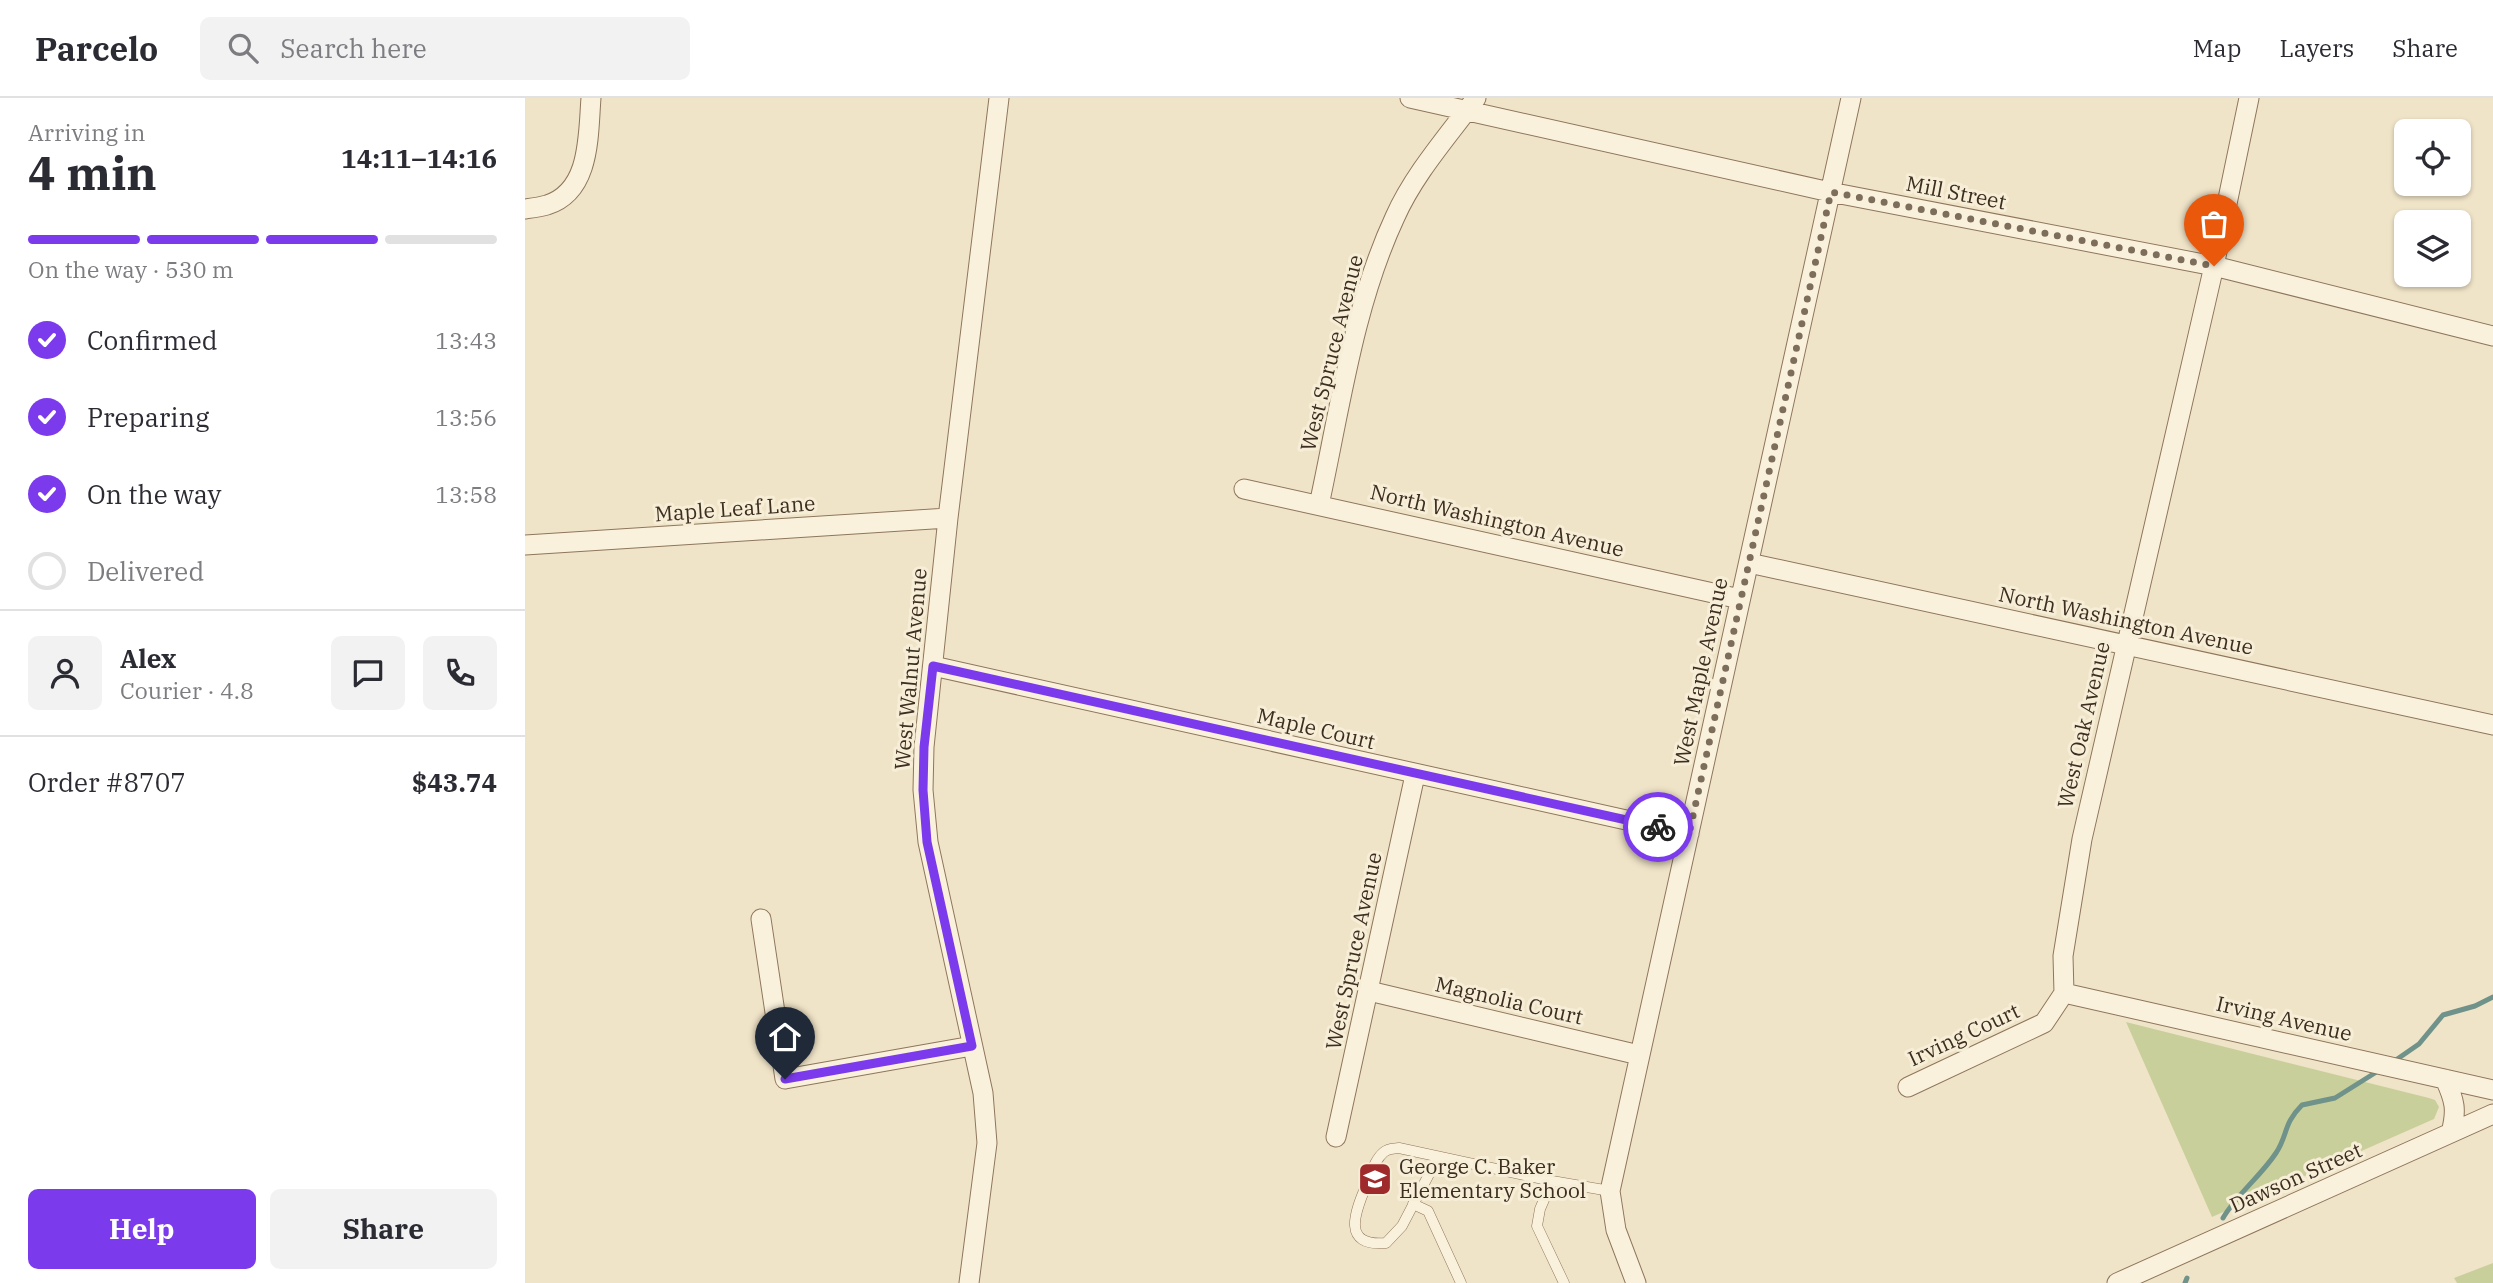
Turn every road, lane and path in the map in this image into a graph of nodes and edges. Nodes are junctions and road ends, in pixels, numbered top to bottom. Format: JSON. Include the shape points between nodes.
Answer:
{"nodes":[{"id":1,"x":591,"y":98,"type":"edge"},
{"id":2,"x":999,"y":98,"type":"edge"},
{"id":3,"x":1411,"y":98,"type":"edge"},
{"id":4,"x":1851,"y":98,"type":"edge"},
{"id":5,"x":2249,"y":98,"type":"edge"},
{"id":6,"x":1471,"y":104,"type":"edge"},
{"id":7,"x":1831,"y":192,"type":"junction"},
{"id":8,"x":525,"y":209,"type":"edge"},
{"id":9,"x":2214,"y":266,"type":"junction"},
{"id":10,"x":2493,"y":336,"type":"edge"},
{"id":11,"x":1244,"y":489,"type":"dead end"},
{"id":12,"x":1319,"y":505,"type":"junction"},
{"id":13,"x":949,"y":518,"type":"junction"},
{"id":14,"x":525,"y":545,"type":"edge"},
{"id":15,"x":1749,"y":563,"type":"junction"},
{"id":16,"x":1740,"y":599,"type":"junction"},
{"id":17,"x":2126,"y":644,"type":"junction"},
{"id":18,"x":933,"y":666,"type":"junction"},
{"id":19,"x":2493,"y":725,"type":"edge"},
{"id":20,"x":1415,"y":775,"type":"junction"},
{"id":21,"x":1689,"y":834,"type":"junction"},
{"id":22,"x":761,"y":919,"type":"dead end"},
{"id":23,"x":1369,"y":990,"type":"junction"},
{"id":24,"x":2064,"y":993,"type":"junction"},
{"id":25,"x":972,"y":1046,"type":"junction"},
{"id":26,"x":1639,"y":1055,"type":"junction"},
{"id":27,"x":2445,"y":1079,"type":"junction"},
{"id":28,"x":1908,"y":1087,"type":"dead end"},
{"id":29,"x":2493,"y":1090,"type":"edge"},
{"id":30,"x":2493,"y":1114,"type":"edge"},
{"id":31,"x":2451,"y":1133,"type":"junction"},
{"id":32,"x":1336,"y":1137,"type":"dead end"},
{"id":33,"x":1438,"y":1157,"type":"junction"},
{"id":34,"x":1552,"y":1181,"type":"junction"},
{"id":35,"x":1610,"y":1191,"type":"junction"},
{"id":36,"x":1413,"y":1205,"type":"junction"},
{"id":37,"x":969,"y":1283,"type":"edge"},
{"id":38,"x":1461,"y":1283,"type":"edge"},
{"id":39,"x":1564,"y":1283,"type":"edge"},
{"id":40,"x":1636,"y":1283,"type":"edge"},
{"id":41,"x":2117,"y":1283,"type":"edge"}],
"edges":[{"from":1,"to":8,"type":"street","via":[[585,159],[578,178],[549,204]]},
{"from":2,"to":13,"type":"street","name":"West Walnut Avenue"},
{"from":3,"to":6,"type":"street","name":"Mill Street"},
{"from":4,"to":7,"type":"street","name":"West Maple Avenue"},
{"from":5,"to":9,"type":"street","name":"West Oak Avenue"},
{"from":6,"to":7,"type":"street","name":"Mill Street"},
{"from":6,"to":12,"type":"street","name":"West Spruce Avenue","via":[[1396,214],[1375,263]]},
{"from":7,"to":9,"type":"street","name":"Mill Street"},
{"from":7,"to":15,"type":"street","name":"West Maple Avenue"},
{"from":9,"to":10,"type":"street","name":"Mill Street"},
{"from":9,"to":17,"type":"street","name":"West Oak Avenue"},
{"from":11,"to":12,"type":"street","name":"North Washington Avenue"},
{"from":12,"to":16,"type":"street","name":"North Washington Avenue"},
{"from":13,"to":14,"type":"street","name":"Maple Leaf Lane"},
{"from":13,"to":18,"type":"street","name":"West Walnut Avenue"},
{"from":15,"to":16,"type":"street","name":"West Maple Avenue"},
{"from":15,"to":17,"type":"street","name":"North Washington Avenue"},
{"from":16,"to":21,"type":"street","name":"West Maple Avenue"},
{"from":17,"to":19,"type":"street","name":"North Washington Avenue"},
{"from":17,"to":24,"type":"street","name":"West Oak Avenue","via":[[2082,839],[2063,956]]},
{"from":18,"to":20,"type":"street","name":"Maple Court"},
{"from":18,"to":25,"type":"street","name":"West Walnut Avenue","via":[[924,747],[927,842]]},
{"from":20,"to":21,"type":"street","name":"Maple Court"},
{"from":20,"to":23,"type":"street","name":"West Spruce Avenue"},
{"from":21,"to":26,"type":"street","name":"West Maple Avenue"},
{"from":22,"to":25,"type":"street","via":[[785,1079]]},
{"from":23,"to":26,"type":"street","name":"Magnolia Court"},
{"from":23,"to":32,"type":"street","name":"West Spruce Avenue"},
{"from":24,"to":27,"type":"street","name":"Irving Avenue"},
{"from":24,"to":28,"type":"street","name":"Irving Court","via":[[2044,1023]]},
{"from":25,"to":37,"type":"street","name":"West Walnut Avenue","via":[[983,1093],[986,1143]]},
{"from":26,"to":35,"type":"street","name":"West Maple Avenue"},
{"from":27,"to":29,"type":"street","name":"Irving Avenue"},
{"from":27,"to":31,"type":"street","via":[[2456,1115]]},
{"from":30,"to":31,"type":"street","name":"Dawson Street"},
{"from":31,"to":41,"type":"street","name":"Dawson Street"},
{"from":33,"to":34,"type":"lane"},
{"from":33,"to":36,"type":"lane"},
{"from":33,"to":36,"type":"lane","via":[[1387,1149],[1378,1158],[1355,1214],[1354,1228],[1361,1239],[1386,1243]]},
{"from":34,"to":35,"type":"lane"},
{"from":34,"to":39,"type":"lane","via":[[1537,1226]]},
{"from":35,"to":40,"type":"street","name":"West Maple Avenue","via":[[1616,1230]]},
{"from":36,"to":38,"type":"lane","via":[[1428,1211]]}]}
